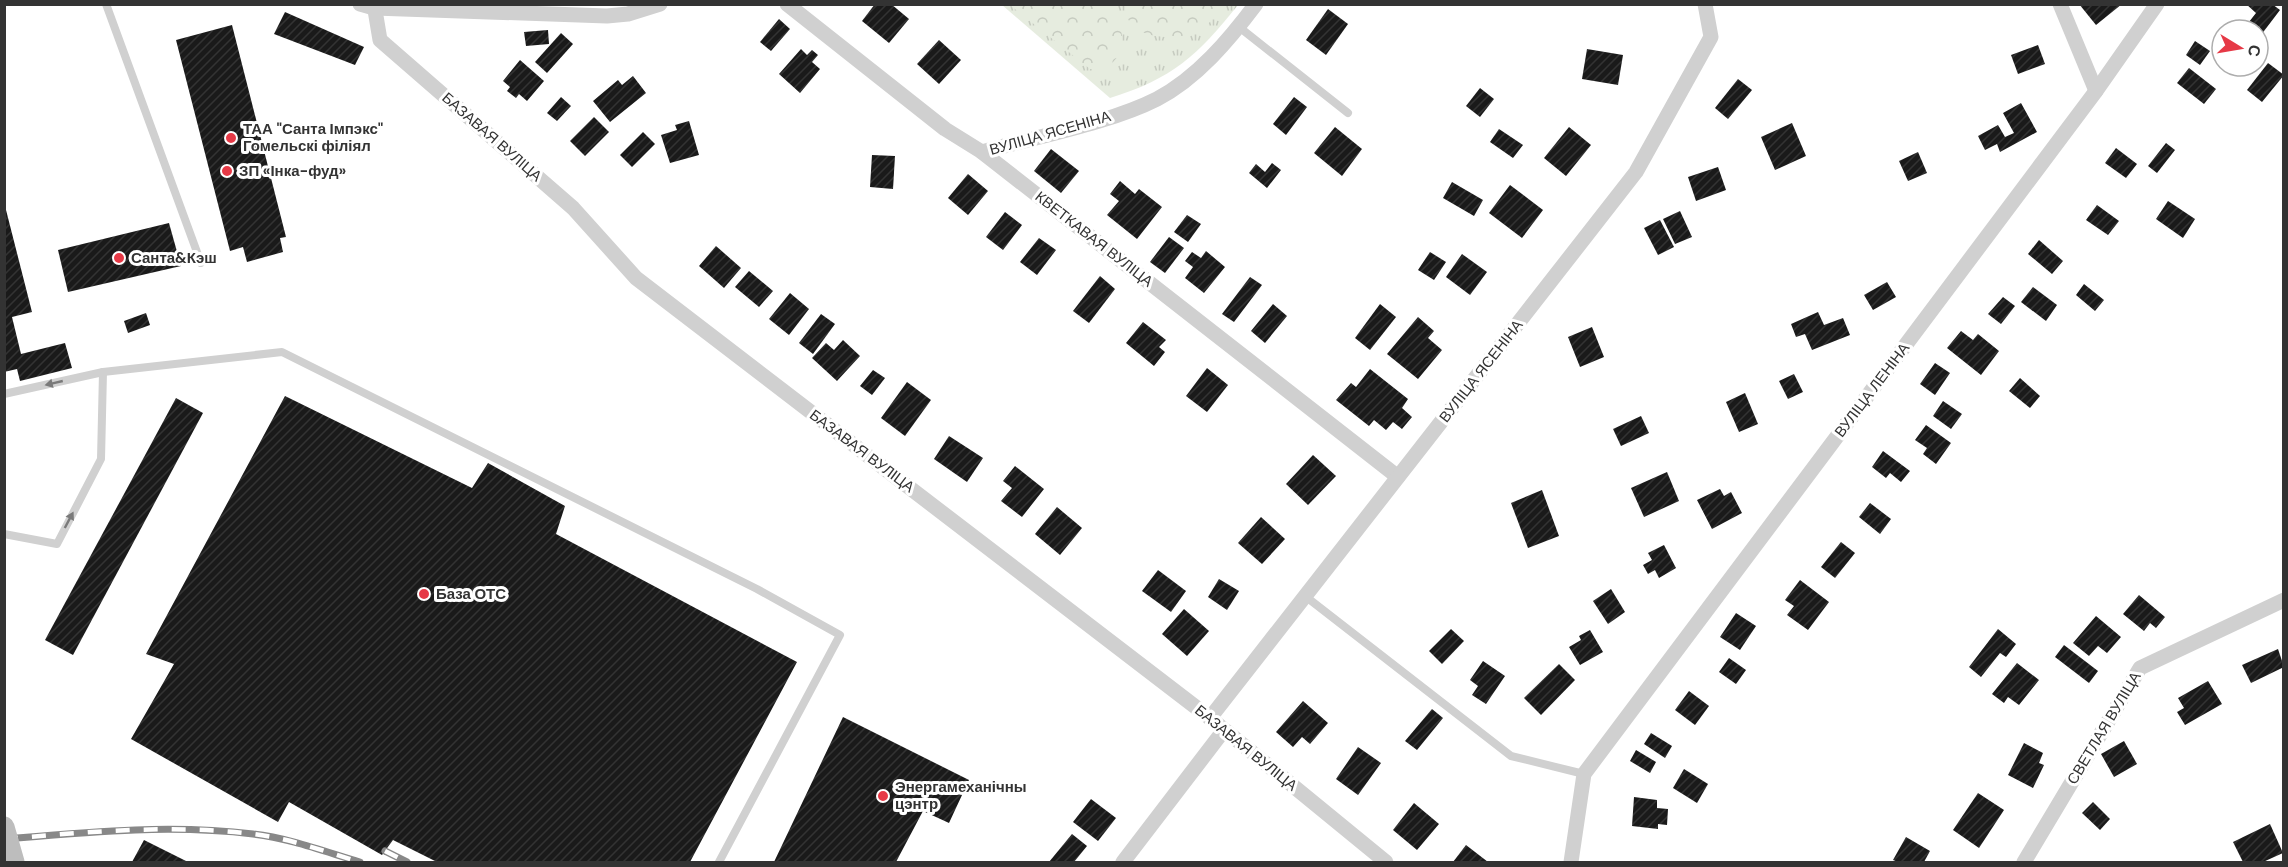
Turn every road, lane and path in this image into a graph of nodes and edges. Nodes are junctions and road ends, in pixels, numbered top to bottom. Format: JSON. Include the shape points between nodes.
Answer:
{"nodes":[{"id":1,"x":106,"y":4,"type":"edge"},
{"id":2,"x":660,"y":4,"type":"edge"},
{"id":3,"x":787,"y":4,"type":"edge"},
{"id":4,"x":1256,"y":4,"type":"edge"},
{"id":5,"x":1705,"y":4,"type":"edge"},
{"id":6,"x":2060,"y":4,"type":"edge"},
{"id":7,"x":2157,"y":4,"type":"edge"},
{"id":8,"x":369,"y":6,"type":"edge"},
{"id":9,"x":1239,"y":27,"type":"junction"},
{"id":10,"x":2096,"y":91,"type":"junction"},
{"id":11,"x":1348,"y":113,"type":"dead end"},
{"id":12,"x":982,"y":152,"type":"junction"},
{"id":13,"x":201,"y":263,"type":"dead end"},
{"id":14,"x":104,"y":372,"type":"junction"},
{"id":15,"x":4,"y":394,"type":"edge"},
{"id":16,"x":1398,"y":477,"type":"junction"},
{"id":17,"x":4,"y":534,"type":"edge"},
{"id":18,"x":1305,"y":597,"type":"junction"},
{"id":19,"x":2283,"y":600,"type":"edge"},
{"id":20,"x":1210,"y":718,"type":"junction"},
{"id":21,"x":1224,"y":730,"type":"junction"},
{"id":22,"x":1584,"y":774,"type":"junction"},
{"id":23,"x":4,"y":827,"type":"edge"},
{"id":24,"x":14,"y":862,"type":"edge"},
{"id":25,"x":719,"y":862,"type":"edge"},
{"id":26,"x":1123,"y":862,"type":"edge"},
{"id":27,"x":1386,"y":862,"type":"edge"},
{"id":28,"x":1571,"y":862,"type":"edge"},
{"id":29,"x":2024,"y":862,"type":"edge"}],
"edges":[{"from":1,"to":13,"type":"lane"},
{"from":2,"to":8,"type":"street","via":[[607,16]]},
{"from":3,"to":12,"type":"street","name":"КВЕТКАВАЯ ВУЛІЦА","via":[[945,129]]},
{"from":4,"to":9,"type":"street","name":"ВУЛІЦА ЯСЕНІНА"},
{"from":5,"to":16,"type":"street","name":"ВУЛІЦА ЯСЕНІНА","via":[[1711,37],[1636,172]]},
{"from":6,"to":10,"type":"street"},
{"from":7,"to":10,"type":"street","name":"ВУЛІЦА ЛЕНІНА"},
{"from":8,"to":20,"type":"street","name":"БАЗАВАЯ ВУЛІЦА","via":[[380,40],[573,208],[636,278]]},
{"from":9,"to":11,"type":"lane"},
{"from":9,"to":12,"type":"street","name":"ВУЛІЦА ЯСЕНІНА","via":[[1203,65],[1158,98],[1119,114]]},
{"from":10,"to":22,"type":"street","name":"ВУЛІЦА ЛЕНІНА"},
{"from":12,"to":16,"type":"street","name":"КВЕТКАВАЯ ВУЛІЦА"},
{"from":14,"to":15,"type":"lane","one_way":true},
{"from":17,"to":14,"type":"lane","one_way":true,"via":[[57,543],[101,459]]},
{"from":14,"to":25,"type":"lane","via":[[282,352],[757,589],[840,635]]},
{"from":16,"to":18,"type":"street","name":"ВУЛІЦА ЯСЕНІНА"},
{"from":18,"to":20,"type":"street","name":"ВУЛІЦА ЯСЕНІНА"},
{"from":18,"to":22,"type":"lane","via":[[1511,756]]},
{"from":19,"to":29,"type":"street","name":"СВЕТЛАЯ ВУЛІЦА","via":[[2140,668]]},
{"from":20,"to":21,"type":"street","name":"БАЗАВАЯ ВУЛІЦА"},
{"from":21,"to":26,"type":"street"},
{"from":21,"to":27,"type":"street","name":"БАЗАВАЯ ВУЛІЦА"},
{"from":22,"to":28,"type":"street"},
{"from":23,"to":24,"type":"street","bridge":true}]}
